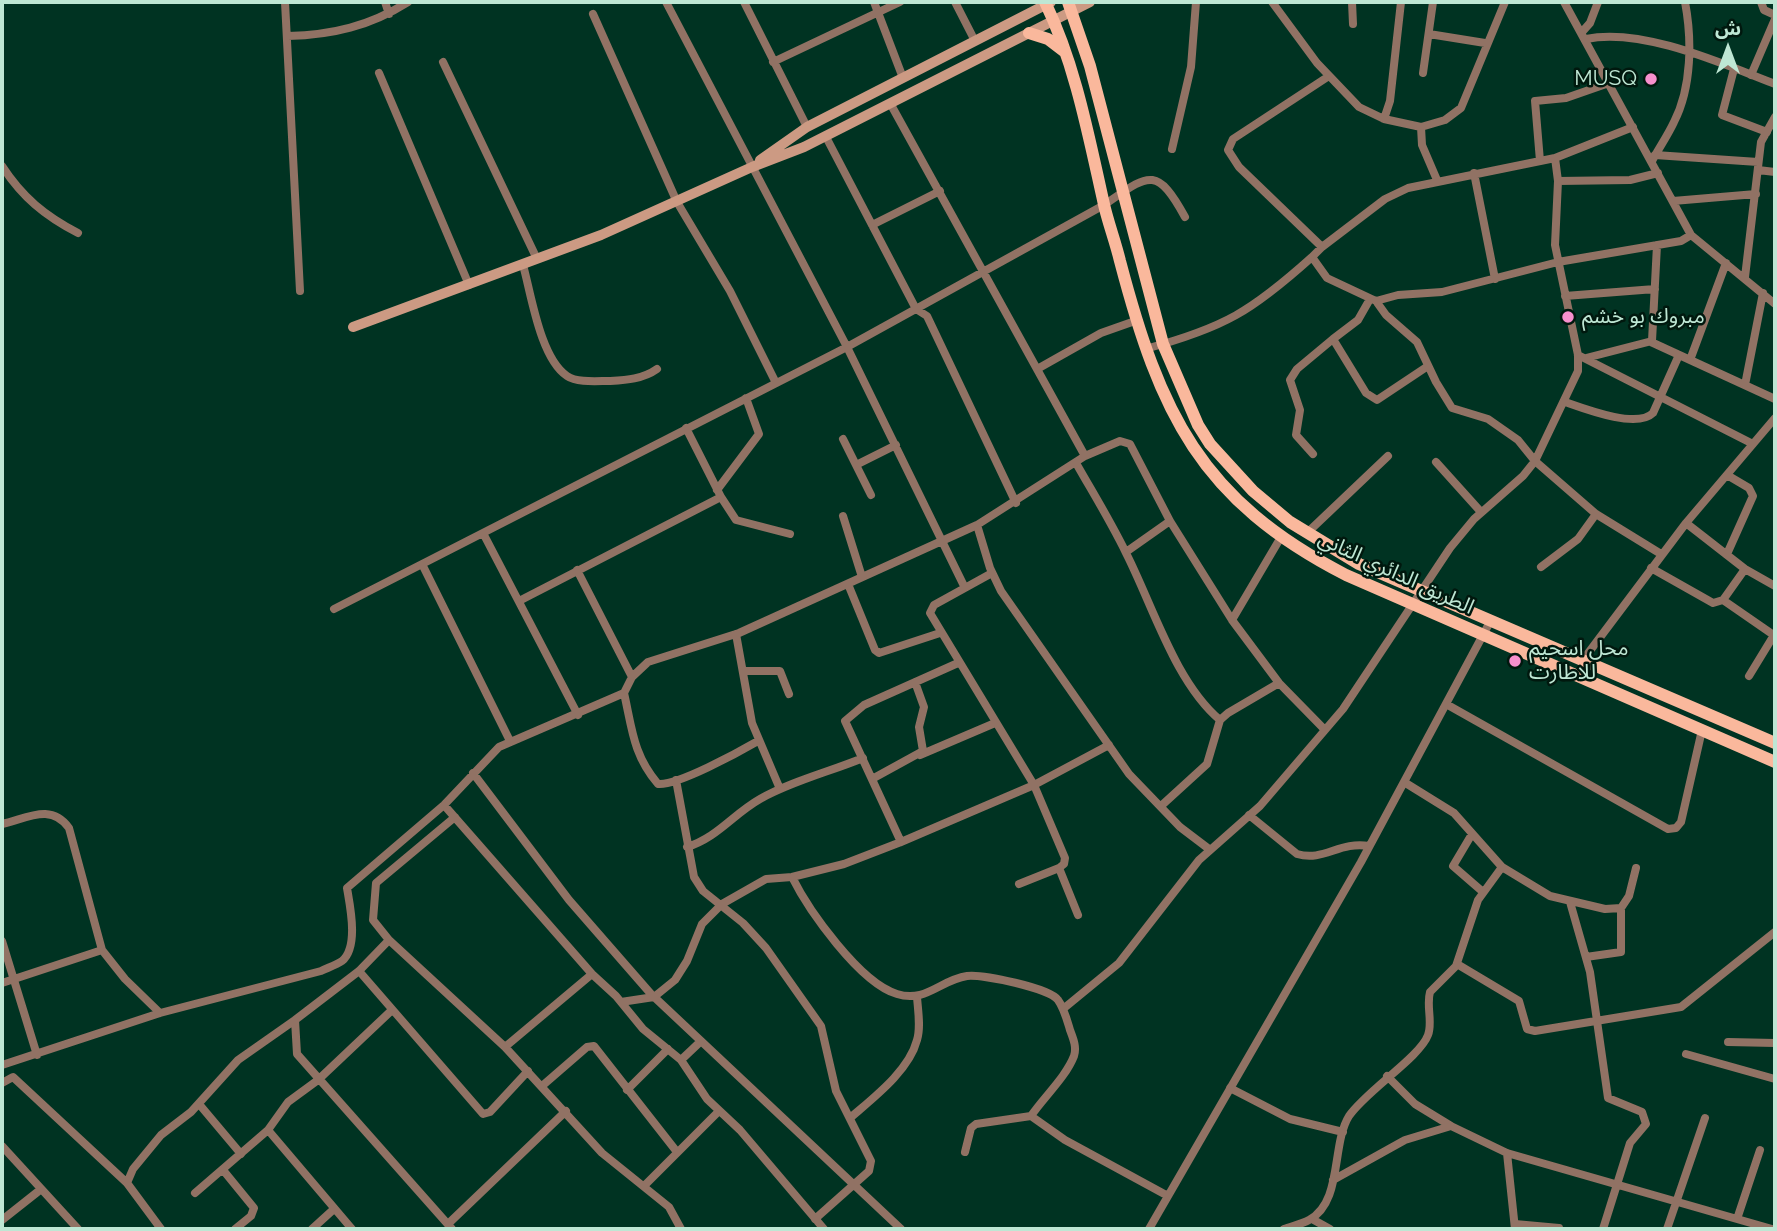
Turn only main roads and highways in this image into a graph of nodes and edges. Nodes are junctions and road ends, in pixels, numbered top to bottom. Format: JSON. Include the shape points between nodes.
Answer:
{"nodes":[{"id":1,"x":1047,"y":3,"type":"edge"},
{"id":2,"x":1070,"y":6,"type":"edge"},
{"id":3,"x":1028,"y":33,"type":"road end"},
{"id":4,"x":1065,"y":52,"type":"junction"},
{"id":5,"x":1775,"y":743,"type":"edge"},
{"id":6,"x":1775,"y":762,"type":"edge"}],
"edges":[{"from":1,"to":4,"type":"main road","name":"الطريق الدائري الثاني"},
{"from":2,"to":5,"type":"main road","name":"الطريق الدائري الثاني","via":[[1163,344],[1181,391],[1210,444],[1253,491],[1307,533],[1359,564]]},
{"from":3,"to":4,"type":"main road","via":[[1048,39]]},
{"from":4,"to":6,"type":"main road","name":"الطريق الدائري الثاني","via":[[1145,349],[1192,448],[1233,495],[1282,537],[1346,575]]}]}
